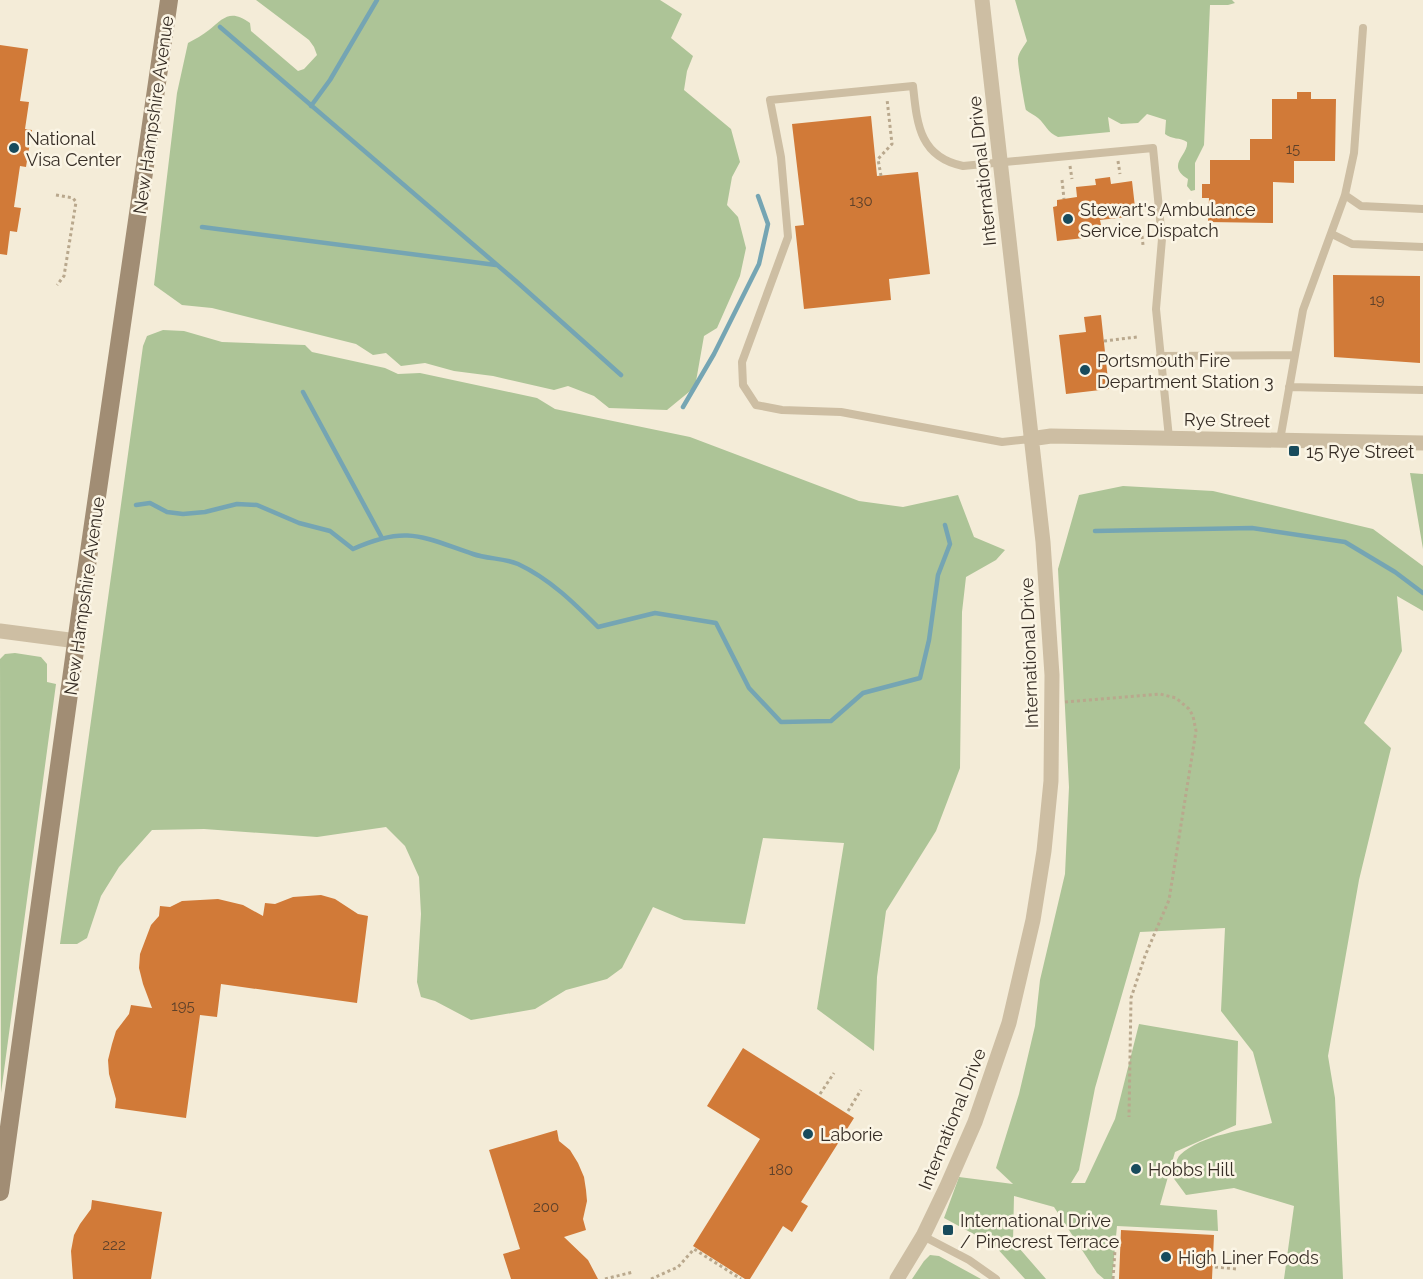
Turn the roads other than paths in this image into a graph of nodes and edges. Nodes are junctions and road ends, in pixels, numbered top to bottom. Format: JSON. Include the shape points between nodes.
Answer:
{"nodes":[{"id":1,"x":169,"y":0,"type":"edge"},
{"id":2,"x":982,"y":0,"type":"edge"},
{"id":3,"x":1363,"y":28,"type":"dead end"},
{"id":4,"x":1001,"y":163,"type":"junction"},
{"id":5,"x":1345,"y":195,"type":"junction"},
{"id":6,"x":1423,"y":208,"type":"edge"},
{"id":7,"x":1332,"y":234,"type":"junction"},
{"id":8,"x":1423,"y":247,"type":"edge"},
{"id":9,"x":1295,"y":355,"type":"junction"},
{"id":10,"x":1160,"y":356,"type":"junction"},
{"id":11,"x":1289,"y":387,"type":"junction"},
{"id":12,"x":1423,"y":390,"type":"edge"},
{"id":13,"x":1169,"y":438,"type":"junction"},
{"id":14,"x":1030,"y":439,"type":"junction"},
{"id":15,"x":1280,"y":440,"type":"junction"},
{"id":16,"x":1423,"y":442,"type":"edge"},
{"id":17,"x":0,"y":631,"type":"edge"},
{"id":18,"x":76,"y":641,"type":"junction"},
{"id":19,"x":0,"y":1192,"type":"edge"},
{"id":20,"x":923,"y":1236,"type":"junction"},
{"id":21,"x":897,"y":1279,"type":"edge"},
{"id":22,"x":996,"y":1279,"type":"edge"}],
"edges":[{"from":1,"to":18,"type":"street","name":"New Hampshire Avenue"},
{"from":2,"to":4,"type":"street","name":"International Drive"},
{"from":3,"to":5,"type":"lane","via":[[1354,153]]},
{"from":4,"to":10,"type":"lane","via":[[1153,148],[1162,238],[1156,300]]},
{"from":4,"to":14,"type":"street","name":"International Drive"},
{"from":4,"to":14,"type":"lane","via":[[963,166],[941,159],[920,132],[913,86],[770,100],[781,157],[788,237],[742,362],[743,385],[756,405],[782,410],[841,412],[1002,442]]},
{"from":5,"to":6,"type":"lane","via":[[1361,206]]},
{"from":5,"to":7,"type":"lane"},
{"from":7,"to":8,"type":"lane","via":[[1352,244]]},
{"from":7,"to":9,"type":"lane","via":[[1303,310]]},
{"from":9,"to":10,"type":"lane"},
{"from":9,"to":11,"type":"lane"},
{"from":10,"to":13,"type":"lane"},
{"from":11,"to":12,"type":"lane"},
{"from":11,"to":15,"type":"lane"},
{"from":13,"to":14,"type":"street","name":"Rye Street"},
{"from":13,"to":15,"type":"street","name":"Rye Street"},
{"from":14,"to":20,"type":"street","name":"International Drive","via":[[1043,542],[1052,703],[1048,816],[1034,920],[1009,1023],[975,1122]]},
{"from":15,"to":16,"type":"street","name":"Rye Street"},
{"from":17,"to":18,"type":"street"},
{"from":18,"to":19,"type":"street","name":"New Hampshire Avenue"},
{"from":20,"to":21,"type":"street","name":"International Drive"},
{"from":20,"to":22,"type":"lane"}]}
